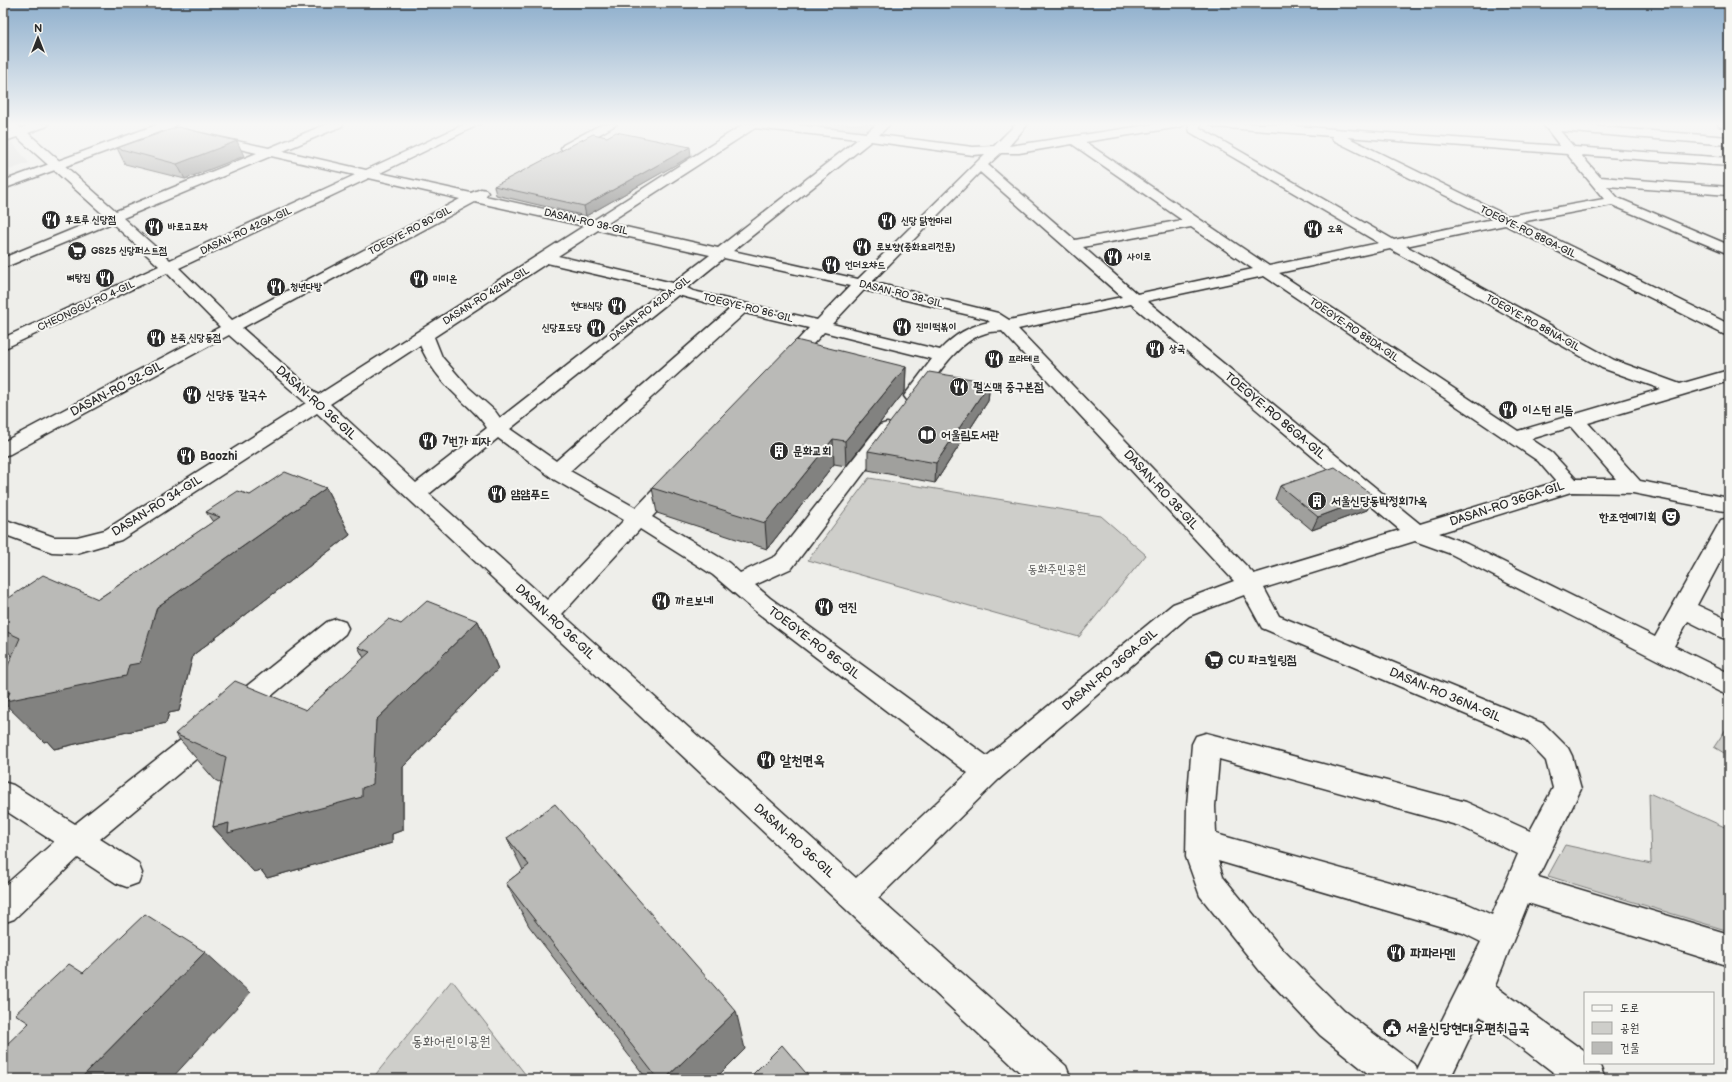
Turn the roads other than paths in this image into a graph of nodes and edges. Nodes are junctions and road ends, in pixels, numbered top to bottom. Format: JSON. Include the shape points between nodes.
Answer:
{"nodes":[{"id":1,"x":31,"y":174,"type":"edge"},
{"id":2,"x":67,"y":174,"type":"edge"},
{"id":3,"x":219,"y":174,"type":"edge"},
{"id":4,"x":368,"y":174,"type":"edge"},
{"id":5,"x":377,"y":174,"type":"edge"},
{"id":6,"x":676,"y":174,"type":"edge"},
{"id":7,"x":821,"y":174,"type":"edge"},
{"id":8,"x":971,"y":174,"type":"edge"},
{"id":9,"x":991,"y":174,"type":"edge"},
{"id":10,"x":1124,"y":174,"type":"edge"},
{"id":11,"x":1271,"y":174,"type":"edge"},
{"id":12,"x":1411,"y":174,"type":"edge"},
{"id":13,"x":1590,"y":174,"type":"edge"},
{"id":14,"x":1595,"y":181,"type":"junction"},
{"id":15,"x":3,"y":185,"type":"edge"},
{"id":16,"x":496,"y":186,"type":"edge"},
{"id":17,"x":1729,"y":192,"type":"edge"},
{"id":18,"x":475,"y":197,"type":"junction"},
{"id":19,"x":1613,"y":201,"type":"junction"},
{"id":20,"x":114,"y":218,"type":"junction"},
{"id":21,"x":1504,"y":221,"type":"junction"},
{"id":22,"x":1193,"y":222,"type":"junction"},
{"id":23,"x":598,"y":225,"type":"junction"},
{"id":24,"x":1684,"y":231,"type":"junction"},
{"id":25,"x":1722,"y":233,"type":"dead end"},
{"id":26,"x":1072,"y":245,"type":"junction"},
{"id":27,"x":1393,"y":245,"type":"junction"},
{"id":28,"x":1729,"y":250,"type":"edge"},
{"id":29,"x":720,"y":253,"type":"junction"},
{"id":30,"x":546,"y":258,"type":"junction"},
{"id":31,"x":3,"y":263,"type":"edge"},
{"id":32,"x":169,"y":268,"type":"junction"},
{"id":33,"x":1266,"y":271,"type":"junction"},
{"id":34,"x":861,"y":284,"type":"junction"},
{"id":35,"x":675,"y":288,"type":"junction"},
{"id":36,"x":1133,"y":298,"type":"junction"},
{"id":37,"x":742,"y":307,"type":"junction"},
{"id":38,"x":821,"y":326,"type":"junction"},
{"id":39,"x":1006,"y":326,"type":"junction"},
{"id":40,"x":231,"y":328,"type":"junction"},
{"id":41,"x":1729,"y":330,"type":"edge"},
{"id":42,"x":425,"y":335,"type":"junction"},
{"id":43,"x":3,"y":344,"type":"edge"},
{"id":44,"x":944,"y":356,"type":"junction"},
{"id":45,"x":1729,"y":375,"type":"edge"},
{"id":46,"x":772,"y":377,"type":"edge"},
{"id":47,"x":1678,"y":389,"type":"junction"},
{"id":48,"x":317,"y":403,"type":"junction"},
{"id":49,"x":1575,"y":420,"type":"junction"},
{"id":50,"x":497,"y":428,"type":"junction"},
{"id":51,"x":1516,"y":438,"type":"junction"},
{"id":52,"x":3,"y":450,"type":"edge"},
{"id":53,"x":686,"y":467,"type":"edge"},
{"id":54,"x":557,"y":471,"type":"junction"},
{"id":55,"x":1570,"y":485,"type":"junction"},
{"id":56,"x":1633,"y":486,"type":"junction"},
{"id":57,"x":415,"y":494,"type":"junction"},
{"id":58,"x":1728,"y":513,"type":"edge"},
{"id":59,"x":638,"y":518,"type":"junction"},
{"id":60,"x":3,"y":526,"type":"edge"},
{"id":61,"x":1417,"y":533,"type":"junction"},
{"id":62,"x":738,"y":583,"type":"junction"},
{"id":63,"x":1250,"y":584,"type":"junction"},
{"id":64,"x":1683,"y":608,"type":"junction"},
{"id":65,"x":547,"y":615,"type":"junction"},
{"id":66,"x":336,"y":628,"type":"dead end"},
{"id":67,"x":1729,"y":631,"type":"edge"},
{"id":68,"x":1660,"y":650,"type":"junction"},
{"id":69,"x":1729,"y":685,"type":"edge"},
{"id":70,"x":988,"y":772,"type":"junction"},
{"id":71,"x":3,"y":794,"type":"edge"},
{"id":72,"x":76,"y":842,"type":"junction"},
{"id":73,"x":1201,"y":843,"type":"junction"},
{"id":74,"x":1536,"y":848,"type":"junction"},
{"id":75,"x":127,"y":873,"type":"dead end"},
{"id":76,"x":1519,"y":886,"type":"junction"},
{"id":77,"x":856,"y":898,"type":"junction"},
{"id":78,"x":3,"y":908,"type":"edge"},
{"id":79,"x":1500,"y":935,"type":"junction"},
{"id":80,"x":1729,"y":950,"type":"edge"},
{"id":81,"x":1474,"y":991,"type":"junction"},
{"id":82,"x":1053,"y":1079,"type":"edge"},
{"id":83,"x":1403,"y":1079,"type":"edge"},
{"id":84,"x":1431,"y":1079,"type":"edge"},
{"id":85,"x":1586,"y":1079,"type":"edge"}],
"edges":[{"from":1,"to":15,"type":"street"},
{"from":2,"to":20,"type":"street","name":"DASAN-RO 36-GIL"},
{"from":3,"to":20,"type":"street"},
{"from":4,"to":32,"type":"street","name":"DASAN-RO 42GA-GIL"},
{"from":5,"to":18,"type":"street","name":"DASAN-RO 38-GIL"},
{"from":6,"to":23,"type":"street","name":"DASAN-RO 42NA-GIL"},
{"from":7,"to":29,"type":"street","name":"DASAN-RO 42DA-GIL"},
{"from":8,"to":34,"type":"street"},
{"from":9,"to":26,"type":"street","name":"TOEGYE-RO 86GA-GIL"},
{"from":10,"to":22,"type":"street","name":"TOEGYE-RO 88DA-GIL"},
{"from":11,"to":27,"type":"street","name":"TOEGYE-RO 88NA-GIL"},
{"from":12,"to":21,"type":"street","name":"TOEGYE-RO 88GA-GIL"},
{"from":13,"to":14,"type":"street"},
{"from":14,"to":17,"type":"street"},
{"from":14,"to":19,"type":"street"},
{"from":16,"to":18,"type":"street","name":"TOEGYE-RO 80-GIL"},
{"from":18,"to":23,"type":"street","name":"DASAN-RO 38-GIL"},
{"from":18,"to":40,"type":"street","name":"TOEGYE-RO 80-GIL"},
{"from":19,"to":21,"type":"street"},
{"from":19,"to":24,"type":"street"},
{"from":20,"to":31,"type":"street"},
{"from":20,"to":32,"type":"street","name":"DASAN-RO 36-GIL"},
{"from":21,"to":27,"type":"street"},
{"from":21,"to":41,"type":"street","name":"TOEGYE-RO 88GA-GIL"},
{"from":22,"to":26,"type":"street"},
{"from":22,"to":33,"type":"street","name":"TOEGYE-RO 88DA-GIL"},
{"from":23,"to":29,"type":"street","name":"DASAN-RO 38-GIL"},
{"from":23,"to":30,"type":"street","name":"DASAN-RO 42NA-GIL"},
{"from":24,"to":25,"type":"street"},
{"from":24,"to":28,"type":"street"},
{"from":26,"to":36,"type":"street","name":"TOEGYE-RO 86GA-GIL"},
{"from":27,"to":33,"type":"street"},
{"from":27,"to":47,"type":"street","name":"TOEGYE-RO 88NA-GIL","via":[[1608,364]]},
{"from":29,"to":34,"type":"street","name":"DASAN-RO 38-GIL"},
{"from":29,"to":35,"type":"street","name":"DASAN-RO 42DA-GIL"},
{"from":30,"to":35,"type":"street"},
{"from":30,"to":42,"type":"street","name":"DASAN-RO 42NA-GIL"},
{"from":32,"to":40,"type":"street","name":"DASAN-RO 36-GIL"},
{"from":32,"to":43,"type":"street","name":"CHEONGGU-RO 4-GIL"},
{"from":33,"to":36,"type":"street"},
{"from":33,"to":51,"type":"street","name":"TOEGYE-RO 88DA-GIL"},
{"from":34,"to":38,"type":"street"},
{"from":34,"to":39,"type":"street","name":"DASAN-RO 38-GIL","via":[[992,316]]},
{"from":35,"to":37,"type":"street","name":"TOEGYE-RO 86-GIL","via":[[688,294]]},
{"from":35,"to":50,"type":"street","name":"DASAN-RO 42DA-GIL"},
{"from":36,"to":39,"type":"street"},
{"from":36,"to":61,"type":"street","name":"TOEGYE-RO 86GA-GIL"},
{"from":37,"to":38,"type":"street","name":"TOEGYE-RO 86-GIL"},
{"from":37,"to":54,"type":"street"},
{"from":38,"to":44,"type":"street","name":"TOEGYE-RO 86-GIL"},
{"from":38,"to":46,"type":"street"},
{"from":39,"to":44,"type":"street","via":[[979,329],[959,341]]},
{"from":39,"to":63,"type":"street","name":"DASAN-RO 38-GIL"},
{"from":40,"to":48,"type":"street","name":"DASAN-RO 36-GIL"},
{"from":40,"to":52,"type":"street","name":"DASAN-RO 32-GIL"},
{"from":42,"to":48,"type":"street","name":"DASAN-RO 42NA-GIL"},
{"from":42,"to":50,"type":"street","via":[[434,358],[488,415]]},
{"from":44,"to":62,"type":"street","via":[[784,562]]},
{"from":45,"to":47,"type":"street"},
{"from":47,"to":49,"type":"street"},
{"from":48,"to":57,"type":"street","name":"DASAN-RO 36-GIL"},
{"from":48,"to":60,"type":"street","name":"DASAN-RO 34-GIL","via":[[113,535],[77,545],[52,544]]},
{"from":49,"to":51,"type":"street"},
{"from":49,"to":56,"type":"street"},
{"from":50,"to":54,"type":"street","name":"TOEGYE-RO 86-GIL"},
{"from":50,"to":57,"type":"street","name":"DASAN-RO 42DA-GIL"},
{"from":51,"to":55,"type":"street","name":"DASAN-RO 36GA-GIL","via":[[1545,456]]},
{"from":53,"to":59,"type":"street"},
{"from":54,"to":59,"type":"street","name":"TOEGYE-RO 86-GIL"},
{"from":55,"to":56,"type":"street"},
{"from":55,"to":61,"type":"street","name":"DASAN-RO 36GA-GIL"},
{"from":56,"to":58,"type":"street"},
{"from":57,"to":65,"type":"street","name":"DASAN-RO 36-GIL"},
{"from":58,"to":64,"type":"street"},
{"from":59,"to":62,"type":"street","name":"TOEGYE-RO 86-GIL","via":[[721,569]]},
{"from":59,"to":65,"type":"street"},
{"from":61,"to":63,"type":"street","name":"DASAN-RO 36GA-GIL"},
{"from":61,"to":68,"type":"street","name":"DASAN-RO 36GA-GIL","via":[[1459,549]]},
{"from":62,"to":70,"type":"street","name":"TOEGYE-RO 86-GIL","via":[[762,604]]},
{"from":63,"to":70,"type":"street","name":"DASAN-RO 36GA-GIL","via":[[1181,610]]},
{"from":63,"to":74,"type":"street","name":"DASAN-RO 36NA-GIL","via":[[1270,622],[1535,732],[1558,756],[1567,789]]},
{"from":64,"to":67,"type":"street"},
{"from":64,"to":68,"type":"street"},
{"from":65,"to":77,"type":"street","name":"DASAN-RO 36-GIL"},
{"from":66,"to":72,"type":"street"},
{"from":68,"to":69,"type":"street","name":"DASAN-RO 36GA-GIL"},
{"from":70,"to":77,"type":"street","name":"DASAN-RO 36GA-GIL"},
{"from":71,"to":72,"type":"street"},
{"from":72,"to":75,"type":"street"},
{"from":72,"to":78,"type":"street"},
{"from":73,"to":74,"type":"street","via":[[1206,744],[1466,816]]},
{"from":73,"to":79,"type":"street","via":[[1468,919]]},
{"from":73,"to":83,"type":"street","via":[[1201,857],[1211,886],[1271,960],[1332,1023]]},
{"from":74,"to":76,"type":"street","name":"DASAN-RO 36NA-GIL"},
{"from":76,"to":79,"type":"street","name":"DASAN-RO 36NA-GIL"},
{"from":76,"to":80,"type":"street"},
{"from":77,"to":82,"type":"street","name":"DASAN-RO 36-GIL"},
{"from":79,"to":81,"type":"street","name":"DASAN-RO 36NA-GIL"},
{"from":81,"to":84,"type":"street","name":"DASAN-RO 36NA-GIL"},
{"from":81,"to":85,"type":"street","via":[[1574,1065]]}]}
